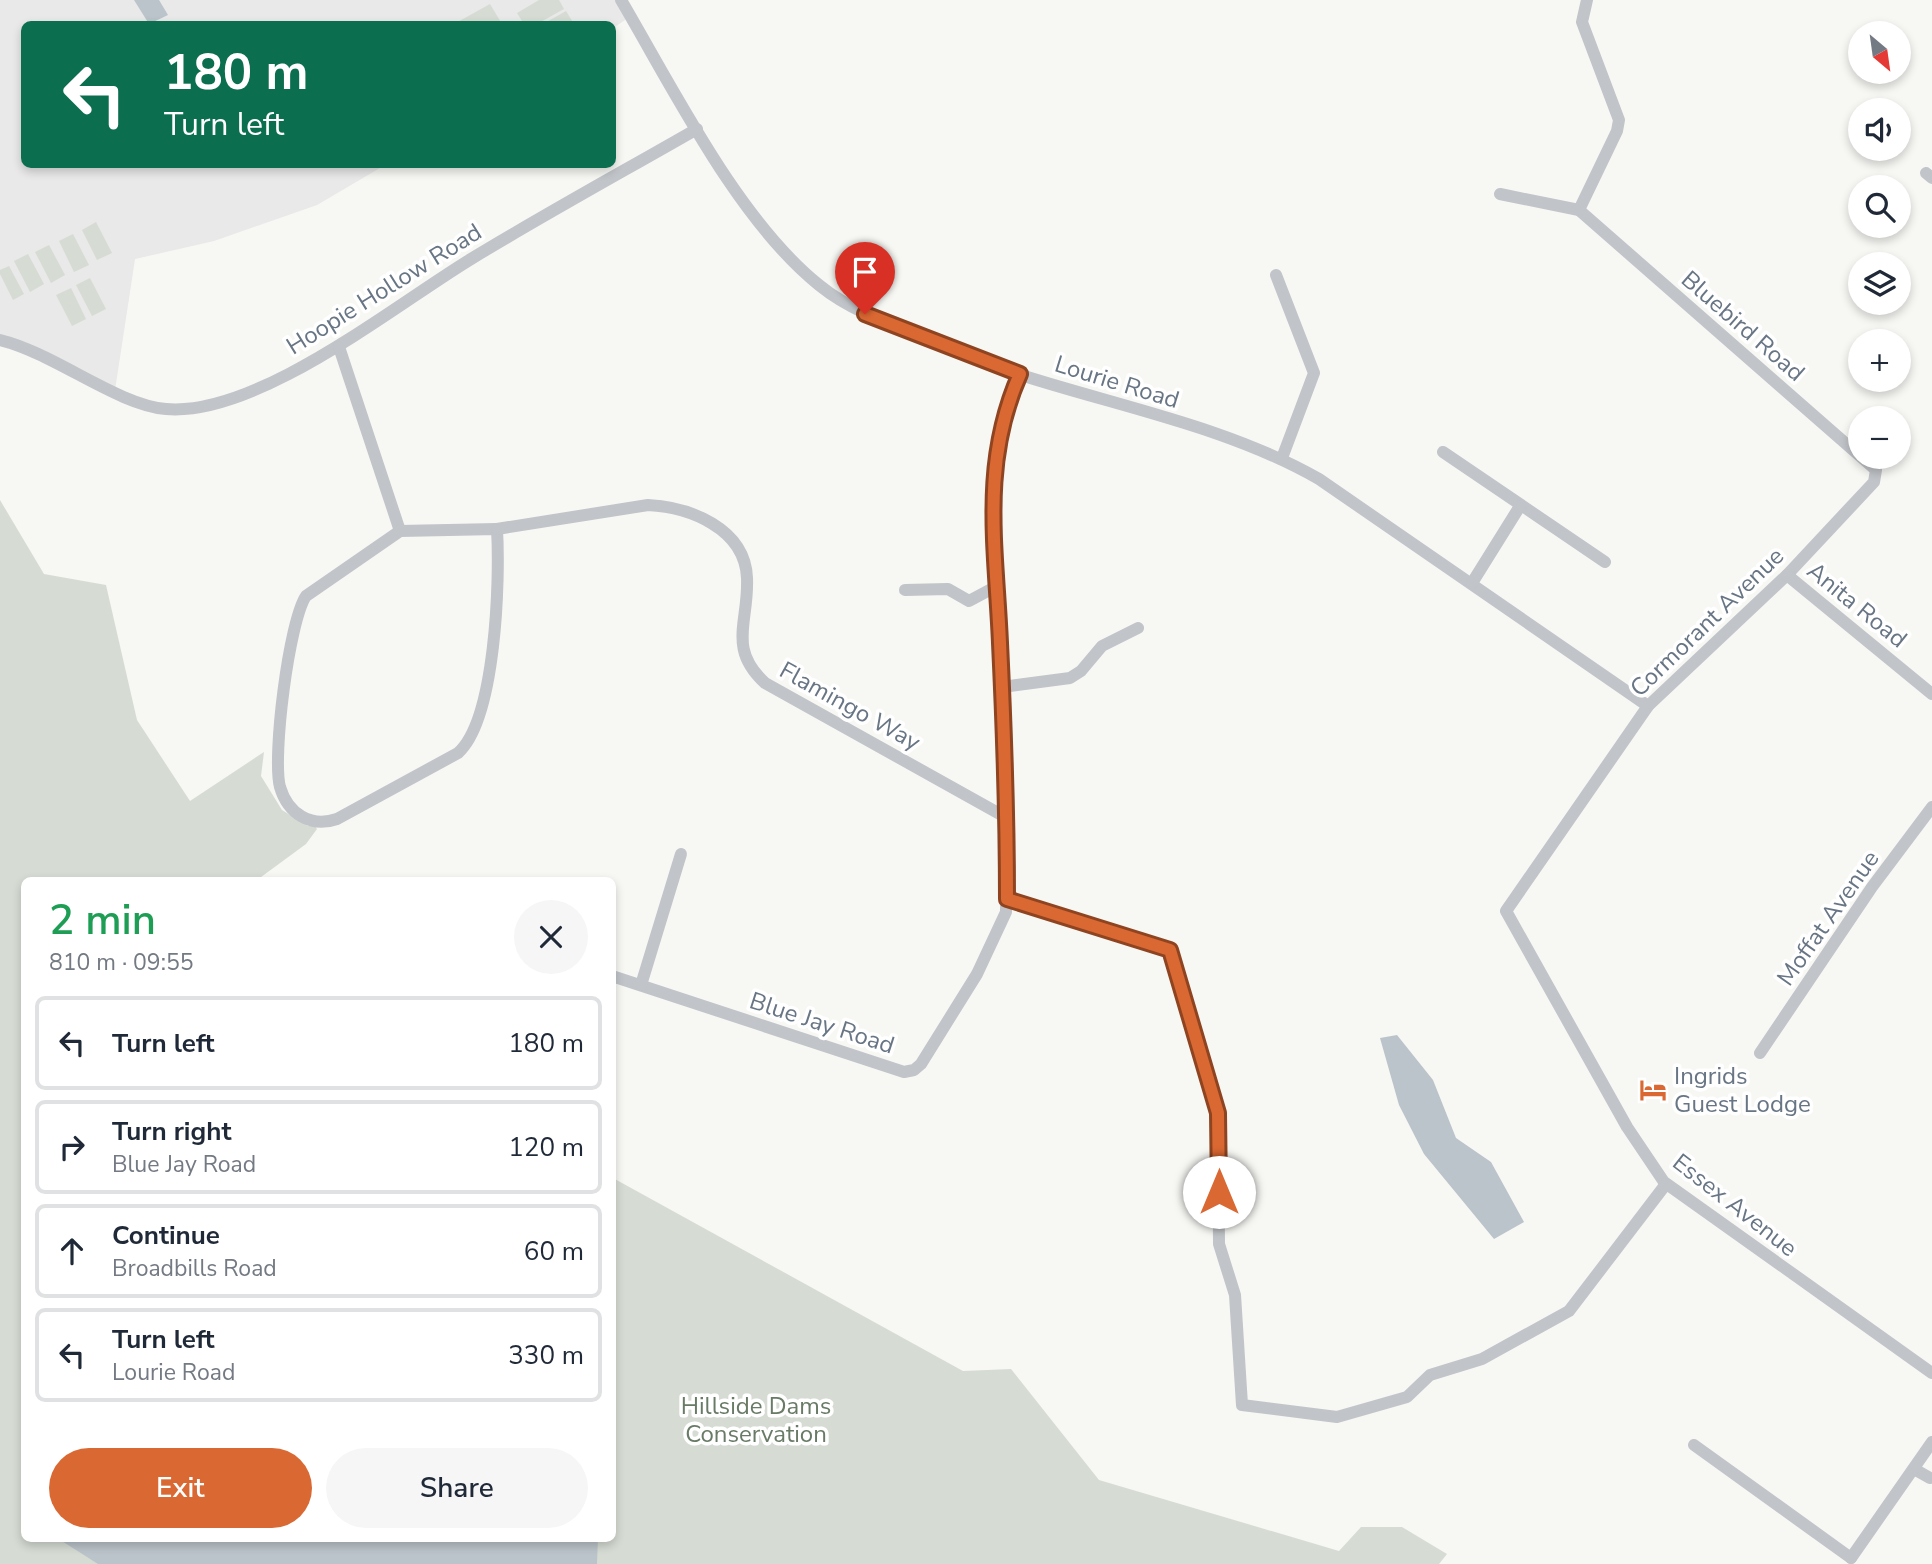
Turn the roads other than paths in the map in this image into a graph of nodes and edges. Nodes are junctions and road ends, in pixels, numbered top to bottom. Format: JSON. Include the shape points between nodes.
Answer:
{"nodes":[{"id":1,"x":621,"y":0,"type":"edge"},
{"id":2,"x":1587,"y":0,"type":"edge"},
{"id":3,"x":697,"y":130,"type":"junction"},
{"id":4,"x":1500,"y":194,"type":"dead end"},
{"id":5,"x":1579,"y":210,"type":"junction"},
{"id":6,"x":1276,"y":275,"type":"dead end"},
{"id":7,"x":0,"y":340,"type":"edge"},
{"id":8,"x":339,"y":347,"type":"junction"},
{"id":9,"x":1020,"y":374,"type":"junction"},
{"id":10,"x":1443,"y":452,"type":"dead end"},
{"id":11,"x":1282,"y":458,"type":"junction"},
{"id":12,"x":1877,"y":475,"type":"joint"},
{"id":13,"x":1520,"y":506,"type":"junction"},
{"id":14,"x":497,"y":529,"type":"junction"},
{"id":15,"x":400,"y":531,"type":"junction"},
{"id":16,"x":1605,"y":562,"type":"dead end"},
{"id":17,"x":1787,"y":575,"type":"junction"},
{"id":18,"x":1472,"y":583,"type":"junction"},
{"id":19,"x":997,"y":586,"type":"junction"},
{"id":20,"x":905,"y":590,"type":"dead end"},
{"id":21,"x":1138,"y":628,"type":"dead end"},
{"id":22,"x":1002,"y":687,"type":"junction"},
{"id":23,"x":1932,"y":694,"type":"edge"},
{"id":24,"x":1648,"y":706,"type":"junction"},
{"id":25,"x":1930,"y":815,"type":"edge"},
{"id":26,"x":1007,"y":818,"type":"junction"},
{"id":27,"x":681,"y":854,"type":"dead end"},
{"id":28,"x":1007,"y":899,"type":"junction"},
{"id":29,"x":1506,"y":911,"type":"joint"},
{"id":30,"x":616,"y":976,"type":"edge"},
{"id":31,"x":641,"y":985,"type":"junction"},
{"id":32,"x":1760,"y":1053,"type":"dead end"},
{"id":33,"x":1666,"y":1184,"type":"junction"},
{"id":34,"x":1932,"y":1373,"type":"edge"},
{"id":35,"x":1932,"y":1442,"type":"edge"},
{"id":36,"x":1694,"y":1445,"type":"dead end"},
{"id":37,"x":1914,"y":1469,"type":"junction"},
{"id":38,"x":1930,"y":1478,"type":"dead end"},
{"id":39,"x":1851,"y":1561,"type":"edge"}],
"edges":[{"from":1,"to":3,"type":"street","name":"Lourie Road"},
{"from":2,"to":5,"type":"street","via":[[1582,22],[1619,120]]},
{"from":3,"to":8,"type":"street","name":"Hoopie Hollow Road","via":[[470,259]]},
{"from":3,"to":9,"type":"street","name":"Lourie Road","via":[[762,228],[820,286],[865,314]]},
{"from":4,"to":5,"type":"street"},
{"from":5,"to":12,"type":"street","name":"Bluebird Road"},
{"from":6,"to":11,"type":"street","via":[[1314,373]]},
{"from":7,"to":8,"type":"street","name":"Hoopie Hollow Road","via":[[40,353],[127,397],[173,410],[246,394]]},
{"from":8,"to":15,"type":"street"},
{"from":9,"to":11,"type":"street","name":"Lourie Road"},
{"from":9,"to":19,"type":"street","name":"Blue Jay Road","via":[[1008,400],[993,468]]},
{"from":10,"to":13,"type":"street"},
{"from":11,"to":18,"type":"street","name":"Lourie Road"},
{"from":12,"to":17,"type":"street","name":"Cormorant Avenue"},
{"from":13,"to":16,"type":"street"},
{"from":13,"to":18,"type":"street"},
{"from":14,"to":15,"type":"street","name":"Flamingo Way"},
{"from":14,"to":15,"type":"street","via":[[499,606],[475,733],[458,753],[324,824],[312,823],[293,810],[278,773],[284,687],[298,612],[306,596],[323,582]]},
{"from":14,"to":26,"type":"street","name":"Flamingo Way","via":[[648,505],[694,513],[716,525],[737,548],[747,577],[743,652],[755,674],[765,684]]},
{"from":17,"to":23,"type":"street","name":"Anita Road"},
{"from":17,"to":24,"type":"street","name":"Cormorant Avenue"},
{"from":18,"to":24,"type":"street","name":"Lourie Road"},
{"from":19,"to":20,"type":"street","via":[[969,601],[948,589]]},
{"from":19,"to":22,"type":"street","name":"Blue Jay Road"},
{"from":21,"to":22,"type":"street","via":[[1102,646],[1070,678]]},
{"from":22,"to":26,"type":"street","name":"Blue Jay Road"},
{"from":24,"to":29,"type":"street","name":"Cormorant Avenue"},
{"from":25,"to":32,"type":"street","name":"Moffat Avenue","via":[[1872,887]]},
{"from":26,"to":28,"type":"street","name":"Blue Jay Road"},
{"from":27,"to":31,"type":"street"},
{"from":28,"to":31,"type":"street","name":"Blue Jay Road","via":[[1003,924],[977,974],[921,1064],[909,1072]]},
{"from":28,"to":33,"type":"street","via":[[1170,950],[1218,1113],[1219,1244],[1236,1295],[1242,1405],[1337,1417],[1407,1397],[1430,1375],[1482,1359],[1569,1311]]},
{"from":29,"to":33,"type":"street","name":"Essex Avenue","via":[[1627,1127]]},
{"from":30,"to":31,"type":"street","name":"Blue Jay Road"},
{"from":33,"to":34,"type":"street","name":"Essex Avenue"},
{"from":35,"to":37,"type":"street"},
{"from":36,"to":39,"type":"street"},
{"from":37,"to":38,"type":"street"},
{"from":37,"to":39,"type":"street"}]}
